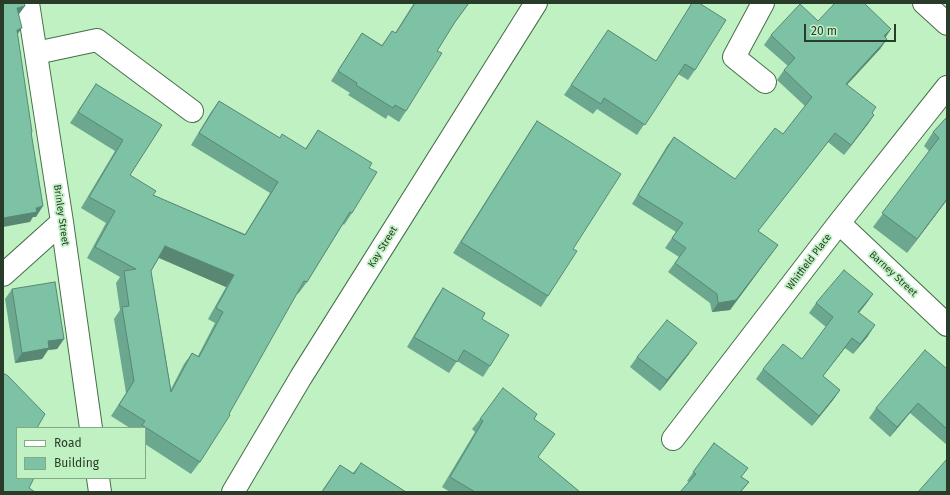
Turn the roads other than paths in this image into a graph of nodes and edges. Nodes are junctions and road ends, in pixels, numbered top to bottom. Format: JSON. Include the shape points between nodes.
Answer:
{"nodes":[{"id":1,"x":28,"y":3,"type":"edge"},
{"id":2,"x":536,"y":3,"type":"edge"},
{"id":3,"x":763,"y":3,"type":"edge"},
{"id":4,"x":924,"y":3,"type":"edge"},
{"id":5,"x":947,"y":24,"type":"edge"},
{"id":6,"x":36,"y":52,"type":"junction"},
{"id":7,"x":765,"y":82,"type":"dead end"},
{"id":8,"x":947,"y":87,"type":"edge"},
{"id":9,"x":192,"y":112,"type":"dead end"},
{"id":10,"x":62,"y":222,"type":"junction"},
{"id":11,"x":839,"y":223,"type":"junction"},
{"id":12,"x":3,"y":275,"type":"edge"},
{"id":13,"x":947,"y":325,"type":"edge"},
{"id":14,"x":91,"y":427,"type":"edge"},
{"id":15,"x":673,"y":439,"type":"dead end"},
{"id":16,"x":98,"y":479,"type":"edge"},
{"id":17,"x":100,"y":492,"type":"edge"},
{"id":18,"x":233,"y":492,"type":"edge"}],
"edges":[{"from":1,"to":6,"type":"street","name":"Brinley Street"},
{"from":2,"to":18,"type":"street","name":"Kay Street","via":[[301,377]]},
{"from":3,"to":7,"type":"street","via":[[734,56]]},
{"from":4,"to":5,"type":"street"},
{"from":6,"to":9,"type":"street","via":[[97,40]]},
{"from":6,"to":10,"type":"street","name":"Brinley Street"},
{"from":8,"to":11,"type":"street","name":"Whitfield Place"},
{"from":10,"to":12,"type":"street"},
{"from":10,"to":14,"type":"street","name":"Brinley Street"},
{"from":11,"to":13,"type":"street","name":"Barney Street"},
{"from":11,"to":15,"type":"street","name":"Whitfield Place"},
{"from":16,"to":17,"type":"street"}]}
